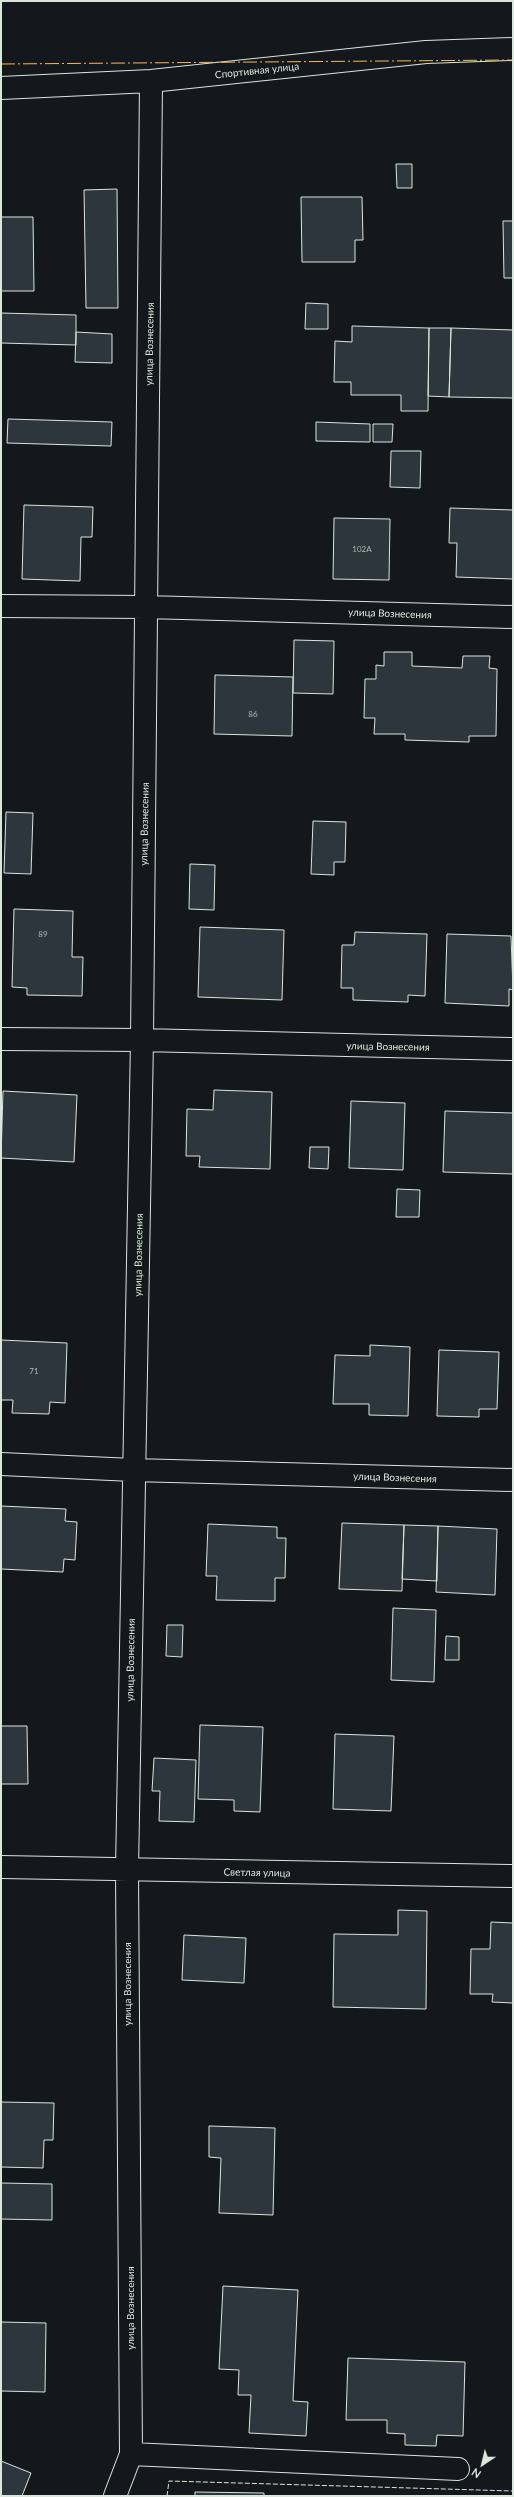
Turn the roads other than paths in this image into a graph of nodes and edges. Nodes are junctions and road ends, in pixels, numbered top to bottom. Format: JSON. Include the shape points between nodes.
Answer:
{"nodes":[{"id":1,"x":513,"y":49,"type":"edge"},
{"id":2,"x":151,"y":81,"type":"junction"},
{"id":3,"x":1,"y":88,"type":"edge"},
{"id":4,"x":1,"y":606,"type":"edge"},
{"id":5,"x":146,"y":607,"type":"junction"},
{"id":6,"x":513,"y":617,"type":"edge"},
{"id":7,"x":1,"y":1039,"type":"edge"},
{"id":8,"x":142,"y":1040,"type":"junction"},
{"id":9,"x":513,"y":1049,"type":"edge"},
{"id":10,"x":1,"y":1464,"type":"edge"},
{"id":11,"x":133,"y":1470,"type":"junction"},
{"id":12,"x":513,"y":1480,"type":"edge"},
{"id":13,"x":1,"y":1867,"type":"edge"},
{"id":14,"x":127,"y":1870,"type":"junction"},
{"id":15,"x":513,"y":1876,"type":"edge"},
{"id":16,"x":131,"y":2454,"type":"junction"},
{"id":17,"x":458,"y":2469,"type":"dead end"},
{"id":18,"x":115,"y":2496,"type":"edge"}],
"edges":[{"from":1,"to":2,"type":"street","name":"Спортивная улица","via":[[426,52]]},
{"from":2,"to":3,"type":"street","name":"Спортивная улица"},
{"from":2,"to":5,"type":"street","name":"улица Вознесения"},
{"from":4,"to":5,"type":"street","name":"улица Вознесения"},
{"from":5,"to":6,"type":"street","name":"улица Вознесения"},
{"from":5,"to":8,"type":"street","name":"улица Вознесения"},
{"from":7,"to":8,"type":"street","name":"улица Вознесения"},
{"from":8,"to":9,"type":"street","name":"улица Вознесения"},
{"from":8,"to":11,"type":"street","name":"улица Вознесения"},
{"from":10,"to":11,"type":"street","name":"улица Вознесения"},
{"from":11,"to":12,"type":"street","name":"улица Вознесения"},
{"from":11,"to":14,"type":"street","name":"улица Вознесения"},
{"from":13,"to":14,"type":"street","name":"Светлая улица"},
{"from":14,"to":15,"type":"street","name":"Светлая улица"},
{"from":14,"to":16,"type":"street","name":"улица Вознесения"},
{"from":16,"to":17,"type":"street"},
{"from":16,"to":18,"type":"street","name":"улица Вознесения"}]}
